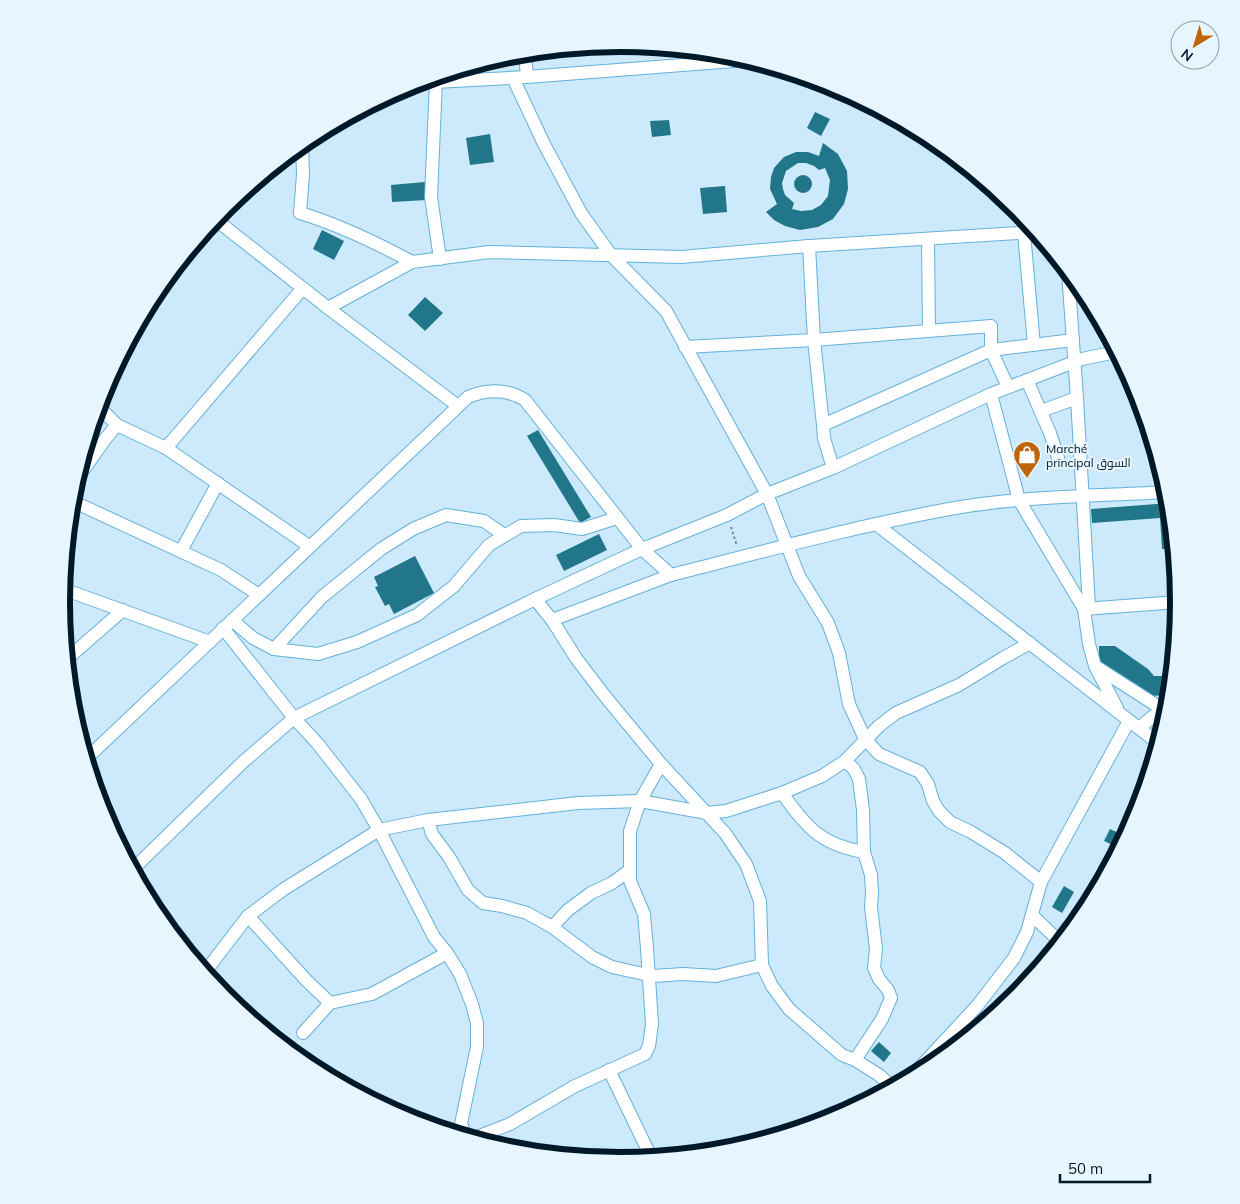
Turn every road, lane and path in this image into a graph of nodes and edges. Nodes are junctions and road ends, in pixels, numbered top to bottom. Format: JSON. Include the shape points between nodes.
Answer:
{"nodes":[{"id":1,"x":699,"y":58,"type":"edge"},
{"id":2,"x":526,"y":61,"type":"edge"},
{"id":3,"x":527,"y":77,"type":"junction"},
{"id":4,"x":513,"y":78,"type":"junction"},
{"id":5,"x":448,"y":81,"type":"edge"},
{"id":6,"x":436,"y":85,"type":"edge"},
{"id":7,"x":302,"y":154,"type":"edge"},
{"id":8,"x":221,"y":224,"type":"edge"},
{"id":9,"x":1027,"y":233,"type":"edge"},
{"id":10,"x":1030,"y":237,"type":"edge"},
{"id":11,"x":928,"y":239,"type":"junction"},
{"id":12,"x":809,"y":246,"type":"junction"},
{"id":13,"x":611,"y":255,"type":"junction"},
{"id":14,"x":440,"y":258,"type":"junction"},
{"id":15,"x":412,"y":262,"type":"junction"},
{"id":16,"x":1069,"y":286,"type":"edge"},
{"id":17,"x":303,"y":288,"type":"junction"},
{"id":18,"x":328,"y":308,"type":"junction"},
{"id":19,"x":929,"y":331,"type":"junction"},
{"id":20,"x":814,"y":340,"type":"junction"},
{"id":21,"x":1073,"y":340,"type":"junction"},
{"id":22,"x":1034,"y":345,"type":"junction"},
{"id":23,"x":685,"y":347,"type":"junction"},
{"id":24,"x":992,"y":350,"type":"junction"},
{"id":25,"x":1110,"y":353,"type":"edge"},
{"id":26,"x":1075,"y":362,"type":"junction"},
{"id":27,"x":1027,"y":380,"type":"junction"},
{"id":28,"x":1008,"y":387,"type":"junction"},
{"id":29,"x":991,"y":394,"type":"junction"},
{"id":30,"x":1077,"y":398,"type":"junction"},
{"id":31,"x":458,"y":406,"type":"junction"},
{"id":32,"x":1041,"y":411,"type":"junction"},
{"id":33,"x":105,"y":413,"type":"edge"},
{"id":34,"x":117,"y":425,"type":"junction"},
{"id":35,"x":823,"y":425,"type":"junction"},
{"id":36,"x":166,"y":448,"type":"junction"},
{"id":37,"x":1060,"y":461,"type":"dead end"},
{"id":38,"x":88,"y":463,"type":"edge"},
{"id":39,"x":832,"y":468,"type":"junction"},
{"id":40,"x":218,"y":483,"type":"junction"},
{"id":41,"x":1158,"y":492,"type":"edge"},
{"id":42,"x":767,"y":494,"type":"junction"},
{"id":43,"x":1084,"y":496,"type":"junction"},
{"id":44,"x":1019,"y":500,"type":"junction"},
{"id":45,"x":79,"y":504,"type":"edge"},
{"id":46,"x":727,"y":514,"type":"junction"},
{"id":47,"x":617,"y":518,"type":"junction"},
{"id":48,"x":876,"y":524,"type":"junction"},
{"id":49,"x":504,"y":535,"type":"junction"},
{"id":50,"x":309,"y":546,"type":"junction"},
{"id":51,"x":787,"y":546,"type":"junction"},
{"id":52,"x":642,"y":549,"type":"junction"},
{"id":53,"x":181,"y":551,"type":"junction"},
{"id":54,"x":741,"y":558,"type":"junction"},
{"id":55,"x":671,"y":575,"type":"junction"},
{"id":56,"x":71,"y":591,"type":"edge"},
{"id":57,"x":259,"y":595,"type":"junction"},
{"id":58,"x":535,"y":599,"type":"junction"},
{"id":59,"x":1170,"y":603,"type":"edge"},
{"id":60,"x":1087,"y":608,"type":"junction"},
{"id":61,"x":123,"y":610,"type":"junction"},
{"id":62,"x":552,"y":620,"type":"junction"},
{"id":63,"x":228,"y":624,"type":"junction"},
{"id":64,"x":210,"y":642,"type":"junction"},
{"id":65,"x":1030,"y":643,"type":"junction"},
{"id":66,"x":274,"y":649,"type":"junction"},
{"id":67,"x":73,"y":653,"type":"edge"},
{"id":68,"x":1095,"y":666,"type":"junction"},
{"id":69,"x":1160,"y":706,"type":"edge"},
{"id":70,"x":1119,"y":712,"type":"junction"},
{"id":71,"x":1158,"y":712,"type":"edge"},
{"id":72,"x":294,"y":718,"type":"junction"},
{"id":73,"x":1134,"y":724,"type":"junction"},
{"id":74,"x":1152,"y":738,"type":"edge"},
{"id":75,"x":865,"y":739,"type":"junction"},
{"id":76,"x":92,"y":753,"type":"edge"},
{"id":77,"x":845,"y":761,"type":"junction"},
{"id":78,"x":660,"y":764,"type":"junction"},
{"id":79,"x":782,"y":793,"type":"junction"},
{"id":80,"x":640,"y":801,"type":"junction"},
{"id":81,"x":707,"y":813,"type":"junction"},
{"id":82,"x":428,"y":820,"type":"junction"},
{"id":83,"x":380,"y":830,"type":"junction"},
{"id":84,"x":864,"y":852,"type":"junction"},
{"id":85,"x":137,"y":864,"type":"edge"},
{"id":86,"x":630,"y":870,"type":"junction"},
{"id":87,"x":1041,"y":882,"type":"junction"},
{"id":88,"x":1032,"y":915,"type":"junction"},
{"id":89,"x":248,"y":916,"type":"junction"},
{"id":90,"x":552,"y":927,"type":"junction"},
{"id":91,"x":1055,"y":938,"type":"edge"},
{"id":92,"x":447,"y":953,"type":"junction"},
{"id":93,"x":762,"y":965,"type":"junction"},
{"id":94,"x":209,"y":967,"type":"edge"},
{"id":95,"x":648,"y":975,"type":"junction"},
{"id":96,"x":330,"y":1003,"type":"junction"},
{"id":97,"x":303,"y":1033,"type":"dead end"},
{"id":98,"x":933,"y":1053,"type":"edge"},
{"id":99,"x":855,"y":1060,"type":"junction"},
{"id":100,"x":609,"y":1070,"type":"junction"},
{"id":101,"x":887,"y":1082,"type":"edge"},
{"id":102,"x":462,"y":1128,"type":"edge"},
{"id":103,"x":484,"y":1134,"type":"edge"},
{"id":104,"x":649,"y":1150,"type":"edge"}],
"edges":[{"from":1,"to":3,"type":"street"},
{"from":2,"to":3,"type":"street"},
{"from":3,"to":4,"type":"street"},
{"from":4,"to":5,"type":"street"},
{"from":4,"to":13,"type":"street","via":[[581,213]]},
{"from":6,"to":14,"type":"street","via":[[431,197]]},
{"from":7,"to":15,"type":"street","via":[[300,213],[372,240]]},
{"from":8,"to":17,"type":"street"},
{"from":9,"to":11,"type":"street"},
{"from":10,"to":22,"type":"street"},
{"from":11,"to":12,"type":"street"},
{"from":11,"to":19,"type":"street"},
{"from":12,"to":13,"type":"street","via":[[681,256]]},
{"from":12,"to":20,"type":"street"},
{"from":13,"to":14,"type":"street","via":[[489,252]]},
{"from":13,"to":23,"type":"street","via":[[666,311]]},
{"from":14,"to":15,"type":"street"},
{"from":15,"to":18,"type":"street"},
{"from":16,"to":21,"type":"street"},
{"from":17,"to":18,"type":"street"},
{"from":17,"to":36,"type":"street"},
{"from":18,"to":31,"type":"street"},
{"from":19,"to":20,"type":"street"},
{"from":19,"to":24,"type":"street","via":[[991,326]]},
{"from":20,"to":23,"type":"street"},
{"from":20,"to":35,"type":"street"},
{"from":21,"to":22,"type":"street"},
{"from":21,"to":26,"type":"street"},
{"from":22,"to":24,"type":"street"},
{"from":23,"to":42,"type":"street"},
{"from":24,"to":28,"type":"street"},
{"from":24,"to":35,"type":"street"},
{"from":25,"to":26,"type":"street"},
{"from":26,"to":27,"type":"street"},
{"from":26,"to":30,"type":"street"},
{"from":27,"to":28,"type":"street"},
{"from":27,"to":32,"type":"street"},
{"from":28,"to":29,"type":"street"},
{"from":29,"to":39,"type":"street"},
{"from":29,"to":44,"type":"street"},
{"from":30,"to":32,"type":"street"},
{"from":30,"to":43,"type":"street"},
{"from":31,"to":47,"type":"street","via":[[468,397],[487,392],[514,393],[525,400]]},
{"from":31,"to":50,"type":"street"},
{"from":32,"to":37,"type":"street"},
{"from":33,"to":34,"type":"street"},
{"from":34,"to":36,"type":"street"},
{"from":34,"to":38,"type":"street"},
{"from":35,"to":39,"type":"street"},
{"from":36,"to":40,"type":"street"},
{"from":39,"to":42,"type":"street"},
{"from":40,"to":50,"type":"street"},
{"from":40,"to":53,"type":"street"},
{"from":41,"to":43,"type":"street"},
{"from":42,"to":46,"type":"street"},
{"from":42,"to":51,"type":"street"},
{"from":43,"to":44,"type":"street"},
{"from":43,"to":60,"type":"street"},
{"from":44,"to":48,"type":"street"},
{"from":44,"to":60,"type":"street"},
{"from":45,"to":53,"type":"street"},
{"from":46,"to":52,"type":"street"},
{"from":46,"to":54,"type":"path"},
{"from":47,"to":49,"type":"street","via":[[582,529],[554,525],[521,526]]},
{"from":47,"to":52,"type":"street"},
{"from":48,"to":51,"type":"street"},
{"from":48,"to":65,"type":"street"},
{"from":49,"to":66,"type":"street","via":[[490,545],[454,586],[417,615],[357,642],[318,654]]},
{"from":49,"to":66,"type":"street","via":[[484,521],[446,515],[413,529],[381,549],[322,597]]},
{"from":50,"to":57,"type":"street"},
{"from":51,"to":54,"type":"street"},
{"from":51,"to":75,"type":"street","via":[[799,576],[828,623],[839,653],[849,704]]},
{"from":52,"to":55,"type":"street"},
{"from":52,"to":58,"type":"street"},
{"from":53,"to":57,"type":"street","via":[[221,570]]},
{"from":54,"to":55,"type":"street"},
{"from":55,"to":62,"type":"street"},
{"from":56,"to":61,"type":"street"},
{"from":57,"to":63,"type":"street"},
{"from":58,"to":62,"type":"street"},
{"from":58,"to":72,"type":"street"},
{"from":59,"to":60,"type":"street"},
{"from":60,"to":68,"type":"street","via":[[1089,644]]},
{"from":61,"to":64,"type":"street"},
{"from":61,"to":67,"type":"street"},
{"from":62,"to":78,"type":"street","via":[[576,658]]},
{"from":63,"to":64,"type":"street"},
{"from":63,"to":66,"type":"street"},
{"from":63,"to":72,"type":"street"},
{"from":64,"to":76,"type":"street"},
{"from":65,"to":70,"type":"street"},
{"from":65,"to":75,"type":"street","via":[[959,685],[896,713]]},
{"from":68,"to":69,"type":"street"},
{"from":68,"to":70,"type":"street"},
{"from":70,"to":73,"type":"street"},
{"from":71,"to":73,"type":"street"},
{"from":72,"to":83,"type":"street","via":[[361,799]]},
{"from":72,"to":85,"type":"street","via":[[243,762]]},
{"from":73,"to":74,"type":"street"},
{"from":73,"to":87,"type":"street"},
{"from":75,"to":77,"type":"street"},
{"from":75,"to":87,"type":"street","via":[[879,754],[920,772],[933,801],[950,822],[1005,853]]},
{"from":77,"to":79,"type":"street","via":[[822,776]]},
{"from":77,"to":84,"type":"street","via":[[859,779]]},
{"from":78,"to":80,"type":"street"},
{"from":78,"to":81,"type":"street"},
{"from":79,"to":81,"type":"street","via":[[726,811]]},
{"from":79,"to":84,"type":"street","via":[[798,816],[830,843]]},
{"from":80,"to":81,"type":"street"},
{"from":80,"to":82,"type":"street","via":[[578,803]]},
{"from":80,"to":86,"type":"street","via":[[630,831]]},
{"from":81,"to":93,"type":"street","via":[[746,864],[760,901]]},
{"from":82,"to":83,"type":"street"},
{"from":82,"to":90,"type":"street","via":[[432,834],[468,890],[483,904],[527,913]]},
{"from":83,"to":89,"type":"street","via":[[284,889]]},
{"from":83,"to":92,"type":"street","via":[[434,937]]},
{"from":84,"to":99,"type":"street","via":[[871,875],[870,907],[876,949],[874,968],[891,998],[882,1019]]},
{"from":86,"to":90,"type":"street","via":[[591,893]]},
{"from":86,"to":95,"type":"street","via":[[630,881],[644,914]]},
{"from":87,"to":88,"type":"street"},
{"from":88,"to":91,"type":"street"},
{"from":88,"to":98,"type":"street","via":[[1014,958],[977,1006]]},
{"from":89,"to":94,"type":"street"},
{"from":89,"to":96,"type":"street"},
{"from":90,"to":95,"type":"street","via":[[592,957],[612,967]]},
{"from":92,"to":96,"type":"street","via":[[372,994]]},
{"from":92,"to":102,"type":"street","via":[[460,974],[477,1022],[476,1046],[460,1124]]},
{"from":93,"to":95,"type":"street","via":[[716,976]]},
{"from":93,"to":99,"type":"street","via":[[789,1009],[842,1055]]},
{"from":95,"to":100,"type":"street","via":[[652,1024],[649,1046],[644,1054]]},
{"from":96,"to":97,"type":"street"},
{"from":99,"to":101,"type":"street"},
{"from":100,"to":103,"type":"street","via":[[510,1124]]},
{"from":100,"to":104,"type":"street"}]}
